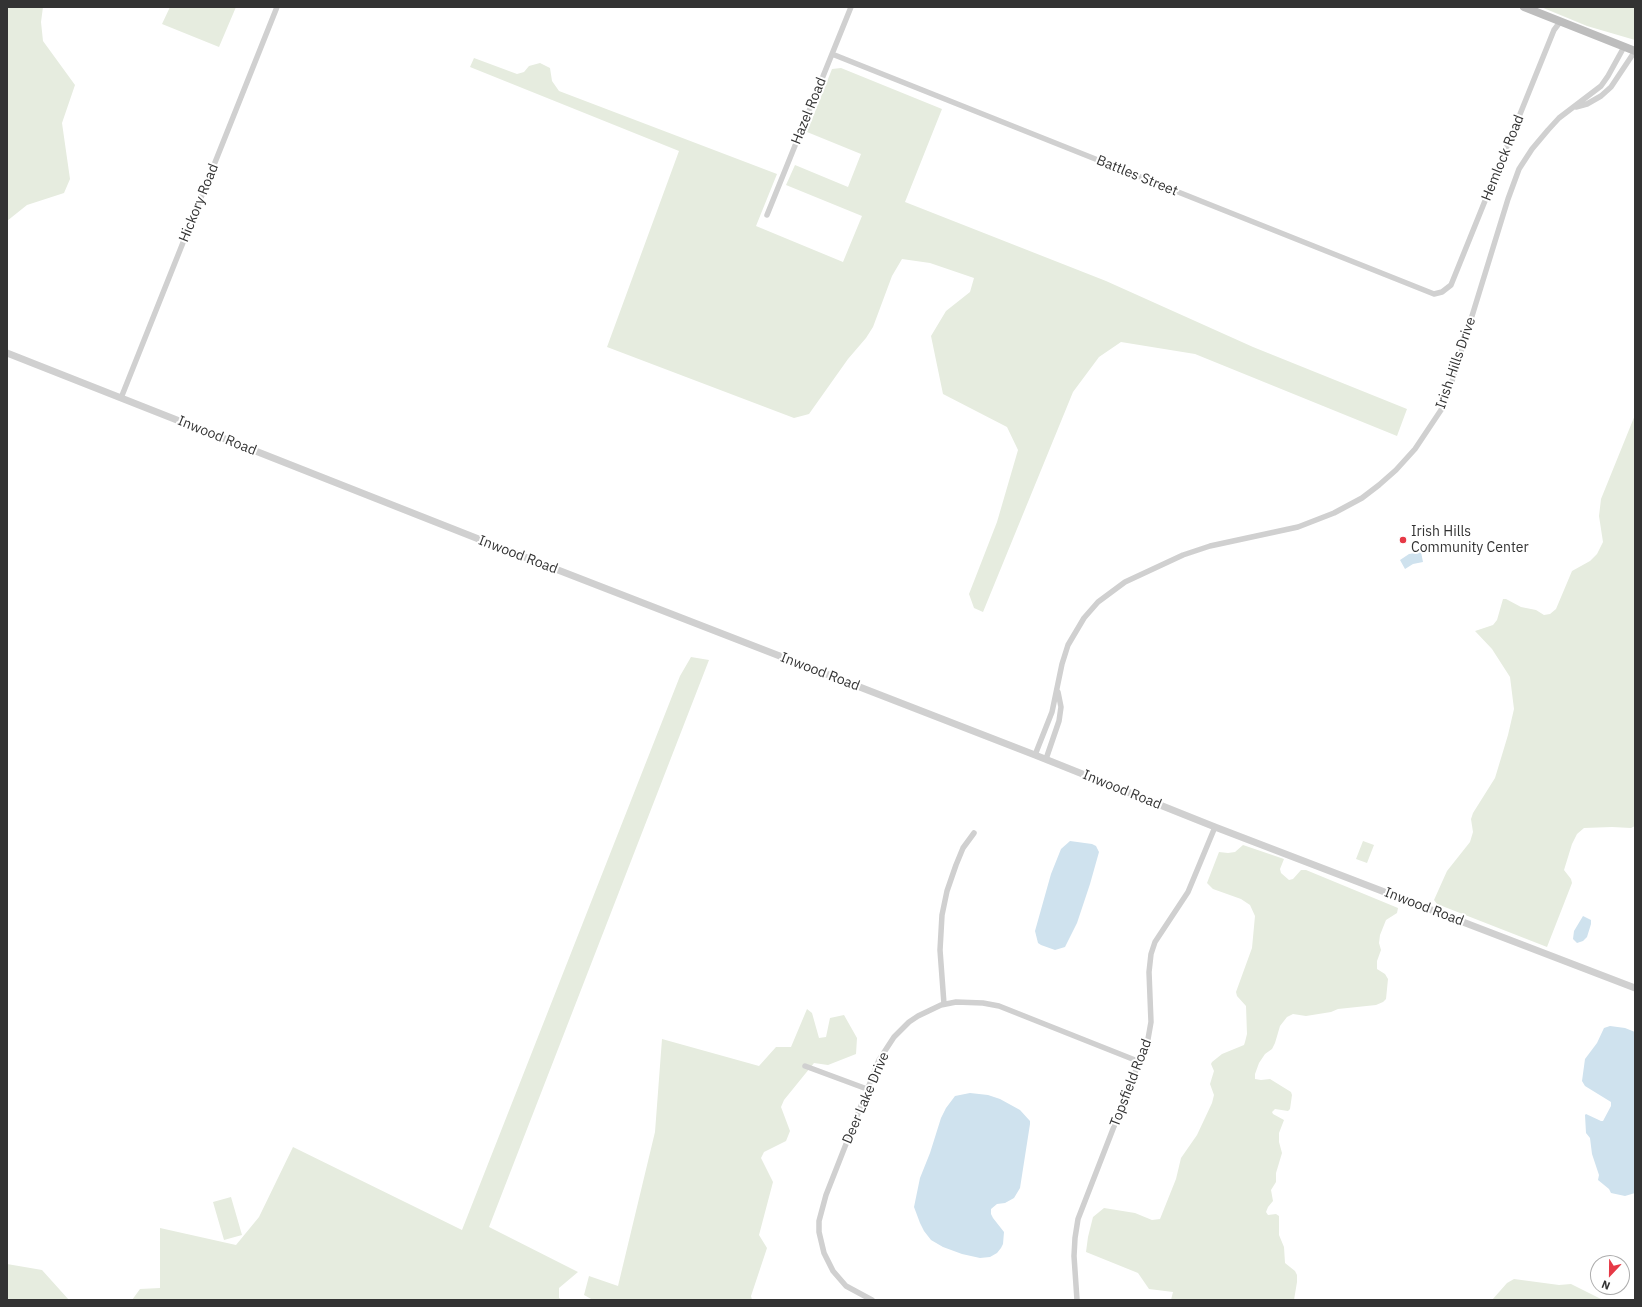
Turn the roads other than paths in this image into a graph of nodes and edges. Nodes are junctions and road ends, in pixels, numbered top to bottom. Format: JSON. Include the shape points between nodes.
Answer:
{"nodes":[{"id":1,"x":277,"y":7,"type":"edge"},
{"id":2,"x":851,"y":7,"type":"edge"},
{"id":3,"x":1524,"y":7,"type":"edge"},
{"id":4,"x":1560,"y":22,"type":"junction"},
{"id":5,"x":1624,"y":47,"type":"junction"},
{"id":6,"x":1635,"y":51,"type":"edge"},
{"id":7,"x":832,"y":54,"type":"junction"},
{"id":8,"x":1575,"y":107,"type":"junction"},
{"id":9,"x":767,"y":215,"type":"dead end"},
{"id":10,"x":1442,"y":292,"type":"joint"},
{"id":11,"x":7,"y":353,"type":"edge"},
{"id":12,"x":121,"y":398,"type":"junction"},
{"id":13,"x":1057,"y":688,"type":"junction"},
{"id":14,"x":1035,"y":755,"type":"junction"},
{"id":15,"x":1046,"y":759,"type":"junction"},
{"id":16,"x":1215,"y":827,"type":"junction"},
{"id":17,"x":974,"y":833,"type":"dead end"},
{"id":18,"x":1635,"y":988,"type":"edge"},
{"id":19,"x":944,"y":1004,"type":"junction"},
{"id":20,"x":1140,"y":1062,"type":"junction"},
{"id":21,"x":805,"y":1066,"type":"dead end"},
{"id":22,"x":867,"y":1089,"type":"junction"},
{"id":23,"x":872,"y":1300,"type":"edge"},
{"id":24,"x":1077,"y":1300,"type":"edge"}],
"edges":[{"from":1,"to":12,"type":"street","name":"Hickory Road"},
{"from":2,"to":7,"type":"street","name":"Hazel Road"},
{"from":3,"to":4,"type":"main road"},
{"from":4,"to":5,"type":"main road"},
{"from":4,"to":10,"type":"street","name":"Hemlock Road","via":[[1554,30],[1456,274],[1448,289]]},
{"from":5,"to":6,"type":"main road"},
{"from":5,"to":8,"type":"street","name":"Irish Hills Drive","via":[[1600,86]]},
{"from":6,"to":8,"type":"street","name":"Irish Hills Drive","via":[[1611,87],[1587,104]]},
{"from":7,"to":9,"type":"street","name":"Hazel Road"},
{"from":7,"to":10,"type":"street","name":"Battles Street","via":[[1420,289],[1434,294]]},
{"from":8,"to":13,"type":"street","name":"Irish Hills Drive","via":[[1559,118],[1548,130],[1520,169],[1508,199],[1441,410],[1408,457],[1362,498],[1334,513],[1298,527],[1214,545],[1183,555],[1115,588],[1098,602],[1078,627],[1068,646]]},
{"from":11,"to":12,"type":"street","name":"Inwood Road"},
{"from":12,"to":14,"type":"street","name":"Inwood Road"},
{"from":13,"to":14,"type":"street","name":"Irish Hills Drive","via":[[1052,712]]},
{"from":13,"to":15,"type":"street","name":"Irish Hills Drive","via":[[1059,721]]},
{"from":14,"to":15,"type":"street","name":"Inwood Road"},
{"from":15,"to":16,"type":"street","name":"Inwood Road"},
{"from":16,"to":18,"type":"street","name":"Inwood Road"},
{"from":16,"to":20,"type":"street","name":"Topsfield Road","via":[[1188,892],[1155,942],[1151,954],[1150,1032]]},
{"from":17,"to":19,"type":"street","via":[[963,848],[956,865],[942,915],[940,952]]},
{"from":19,"to":20,"type":"street","name":"Deer Lake Drive","via":[[969,1002],[999,1006]]},
{"from":19,"to":22,"type":"street","name":"Deer Lake Drive","via":[[908,1022],[894,1037],[879,1060]]},
{"from":20,"to":24,"type":"street","name":"Topsfield Road","via":[[1078,1219],[1074,1256]]},
{"from":21,"to":22,"type":"street"},
{"from":22,"to":23,"type":"street","name":"Deer Lake Drive","via":[[824,1199],[819,1221],[821,1243],[828,1263],[838,1278],[854,1291]]}]}
